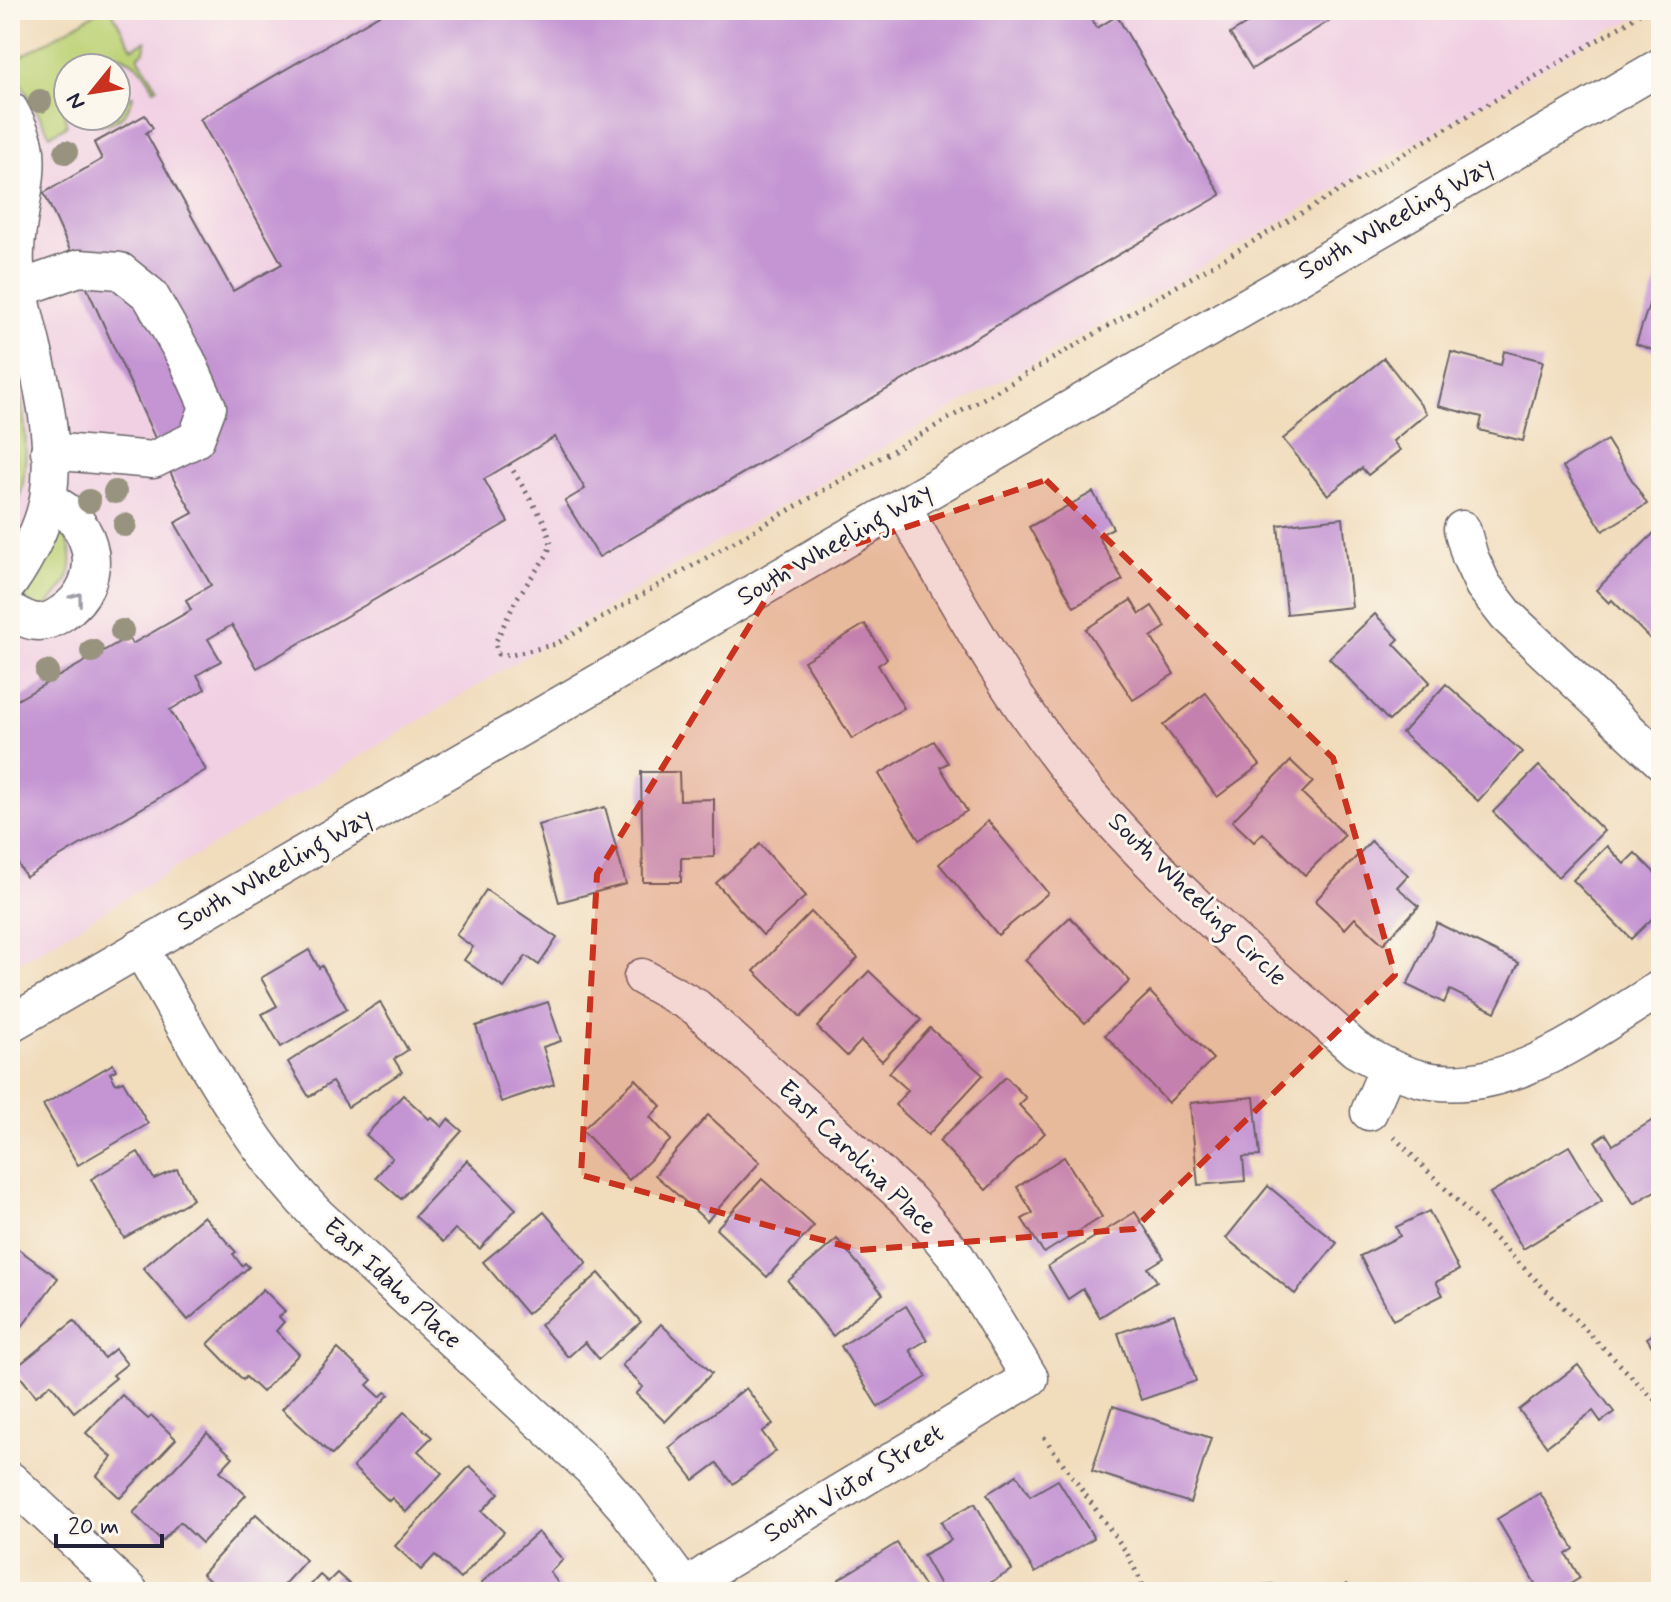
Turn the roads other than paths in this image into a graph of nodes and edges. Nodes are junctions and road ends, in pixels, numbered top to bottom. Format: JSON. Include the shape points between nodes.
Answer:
{"nodes":[{"id":1,"x":1661,"y":66,"type":"edge"},
{"id":2,"x":10,"y":110,"type":"edge"},
{"id":3,"x":15,"y":281,"type":"edge"},
{"id":4,"x":49,"y":451,"type":"junction"},
{"id":5,"x":48,"y":501,"type":"junction"},
{"id":6,"x":902,"y":506,"type":"junction"},
{"id":7,"x":1462,"y":529,"type":"dead end"},
{"id":8,"x":10,"y":582,"type":"edge"},
{"id":9,"x":10,"y":611,"type":"edge"},
{"id":10,"x":1661,"y":761,"type":"edge"},
{"id":11,"x":140,"y":948,"type":"junction"},
{"id":12,"x":642,"y":977,"type":"dead end"},
{"id":13,"x":1661,"y":988,"type":"edge"},
{"id":14,"x":10,"y":1024,"type":"edge"},
{"id":15,"x":1388,"y":1068,"type":"junction"},
{"id":16,"x":1369,"y":1112,"type":"dead end"},
{"id":17,"x":1030,"y":1378,"type":"joint"},
{"id":18,"x":10,"y":1480,"type":"edge"},
{"id":19,"x":682,"y":1590,"type":"edge"},
{"id":20,"x":130,"y":1592,"type":"edge"}],
"edges":[{"from":1,"to":6,"type":"street","name":"South Wheeling Way"},
{"from":2,"to":3,"type":"street","via":[[23,138],[26,161]]},
{"from":3,"to":4,"type":"street","via":[[42,382]]},
{"from":3,"to":4,"type":"street","via":[[79,268],[120,271],[150,295],[208,407],[196,439],[153,460]]},
{"from":4,"to":5,"type":"street"},
{"from":5,"to":8,"type":"street"},
{"from":9,"to":5,"type":"street","one_way":true,"via":[[30,620],[49,620],[69,608],[89,579],[93,562],[86,536],[70,513]]},
{"from":6,"to":11,"type":"street","name":"South Wheeling Way"},
{"from":6,"to":15,"type":"street","name":"South Wheeling Circle","via":[[1010,690],[1077,780],[1152,863],[1355,1049]]},
{"from":7,"to":10,"type":"street","via":[[1483,585],[1507,616]]},
{"from":11,"to":14,"type":"street","name":"South Wheeling Way"},
{"from":11,"to":19,"type":"street","name":"East Idaho Place","via":[[238,1115],[286,1182],[591,1468],[626,1508]]},
{"from":12,"to":17,"type":"street","name":"East Carolina Place","via":[[696,1007],[910,1202],[956,1256]]},
{"from":13,"to":15,"type":"street","name":"South Wheeling Circle","via":[[1529,1067],[1495,1078],[1447,1082]]},
{"from":15,"to":16,"type":"street"},
{"from":17,"to":19,"type":"street","name":"South Victor Street"},
{"from":18,"to":20,"type":"street"}]}
